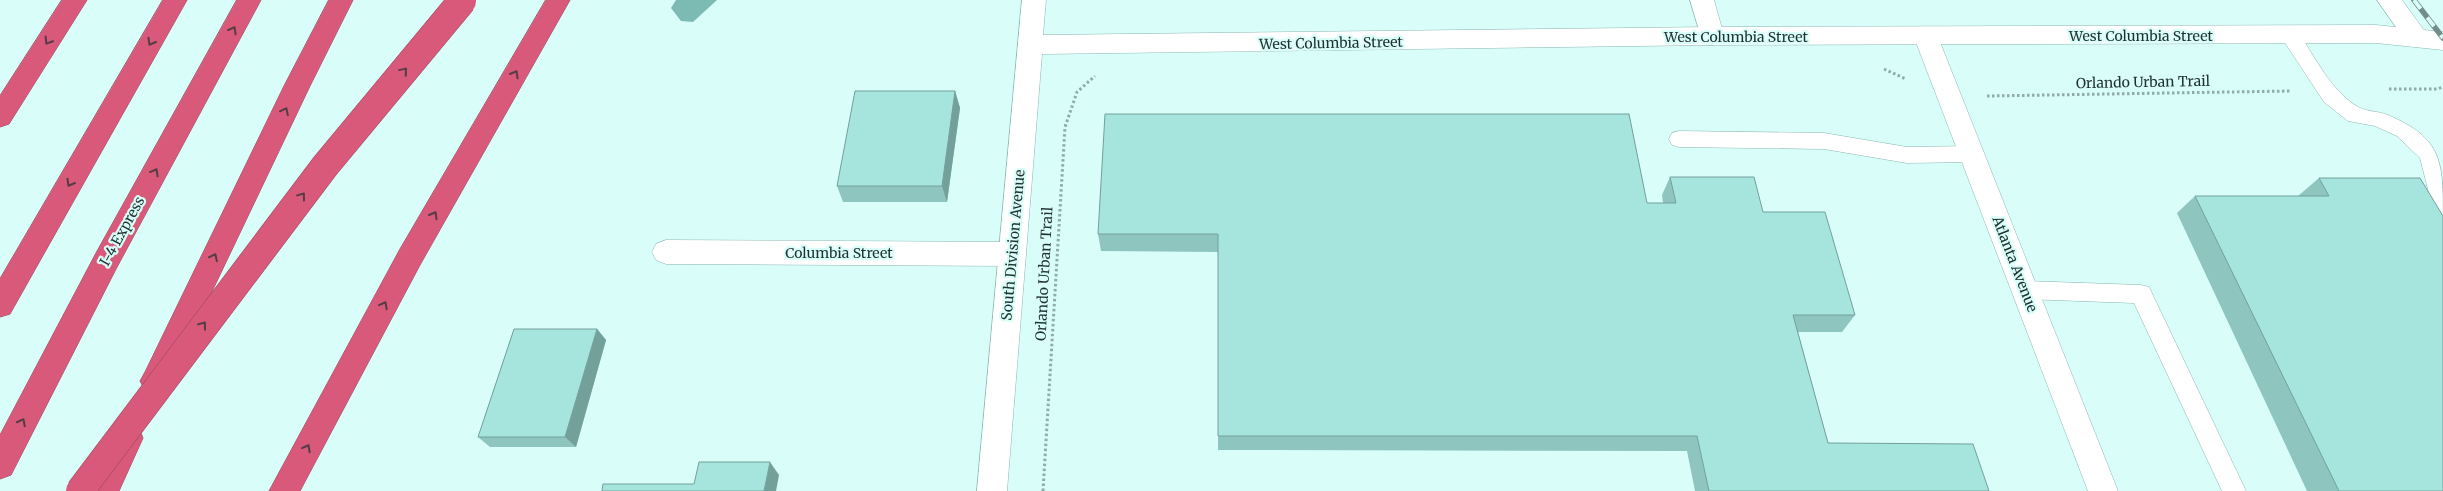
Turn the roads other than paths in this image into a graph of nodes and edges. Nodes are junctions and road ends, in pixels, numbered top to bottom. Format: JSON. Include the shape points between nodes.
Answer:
{"nodes":[{"id":1,"x":74,"y":0,"type":"edge"},
{"id":2,"x":175,"y":0,"type":"edge"},
{"id":3,"x":249,"y":0,"type":"edge"},
{"id":4,"x":341,"y":0,"type":"edge"},
{"id":5,"x":463,"y":0,"type":"edge"},
{"id":6,"x":558,"y":0,"type":"edge"},
{"id":7,"x":1034,"y":0,"type":"edge"},
{"id":8,"x":1702,"y":0,"type":"edge"},
{"id":9,"x":2389,"y":0,"type":"edge"},
{"id":10,"x":2290,"y":35,"type":"junction"},
{"id":11,"x":1712,"y":36,"type":"junction"},
{"id":12,"x":1926,"y":37,"type":"junction"},
{"id":13,"x":2417,"y":37,"type":"junction"},
{"id":14,"x":2443,"y":41,"type":"edge"},
{"id":15,"x":1029,"y":45,"type":"junction"},
{"id":16,"x":0,"y":117,"type":"edge"},
{"id":17,"x":1679,"y":139,"type":"dead end"},
{"id":18,"x":1972,"y":154,"type":"junction"},
{"id":19,"x":2443,"y":209,"type":"edge"},
{"id":20,"x":666,"y":252,"type":"dead end"},
{"id":21,"x":1012,"y":254,"type":"junction"},
{"id":22,"x":2025,"y":290,"type":"junction"},
{"id":23,"x":0,"y":306,"type":"edge"},
{"id":24,"x":0,"y":465,"type":"edge"},
{"id":25,"x":80,"y":491,"type":"edge"},
{"id":26,"x":103,"y":491,"type":"edge"},
{"id":27,"x":284,"y":491,"type":"edge"},
{"id":28,"x":992,"y":491,"type":"edge"},
{"id":29,"x":2104,"y":491,"type":"edge"},
{"id":30,"x":2234,"y":491,"type":"edge"}],
"edges":[{"from":1,"to":16,"type":"highway","one_way":true},
{"from":2,"to":23,"type":"highway","one_way":true},
{"from":24,"to":3,"type":"highway","name":"I-4 Express","one_way":true,"via":[[106,261]]},
{"from":26,"to":4,"type":"highway","one_way":true,"via":[[201,283]]},
{"from":25,"to":5,"type":"highway","one_way":true,"bridge":true,"via":[[325,166]]},
{"from":27,"to":6,"type":"highway","one_way":true,"via":[[410,257]]},
{"from":7,"to":15,"type":"street","name":"South Division Avenue"},
{"from":8,"to":11,"type":"street"},
{"from":9,"to":13,"type":"street"},
{"from":10,"to":12,"type":"street","name":"West Columbia Street"},
{"from":10,"to":13,"type":"street","name":"West Columbia Street"},
{"from":10,"to":19,"type":"lane","via":[[2331,97],[2355,115],[2378,119],[2404,130],[2429,154]]},
{"from":11,"to":12,"type":"street","name":"West Columbia Street"},
{"from":11,"to":15,"type":"street","name":"West Columbia Street"},
{"from":12,"to":18,"type":"street","name":"Atlanta Avenue"},
{"from":13,"to":14,"type":"street","name":"West Columbia Street"},
{"from":15,"to":21,"type":"street","name":"South Division Avenue"},
{"from":17,"to":18,"type":"lane","via":[[1824,141],[1907,155]]},
{"from":18,"to":22,"type":"street","name":"Atlanta Avenue"},
{"from":20,"to":21,"type":"street","name":"Columbia Street"},
{"from":21,"to":28,"type":"street","name":"South Division Avenue"},
{"from":22,"to":29,"type":"street","name":"Atlanta Avenue"},
{"from":22,"to":30,"type":"lane","via":[[2141,294]]}]}
